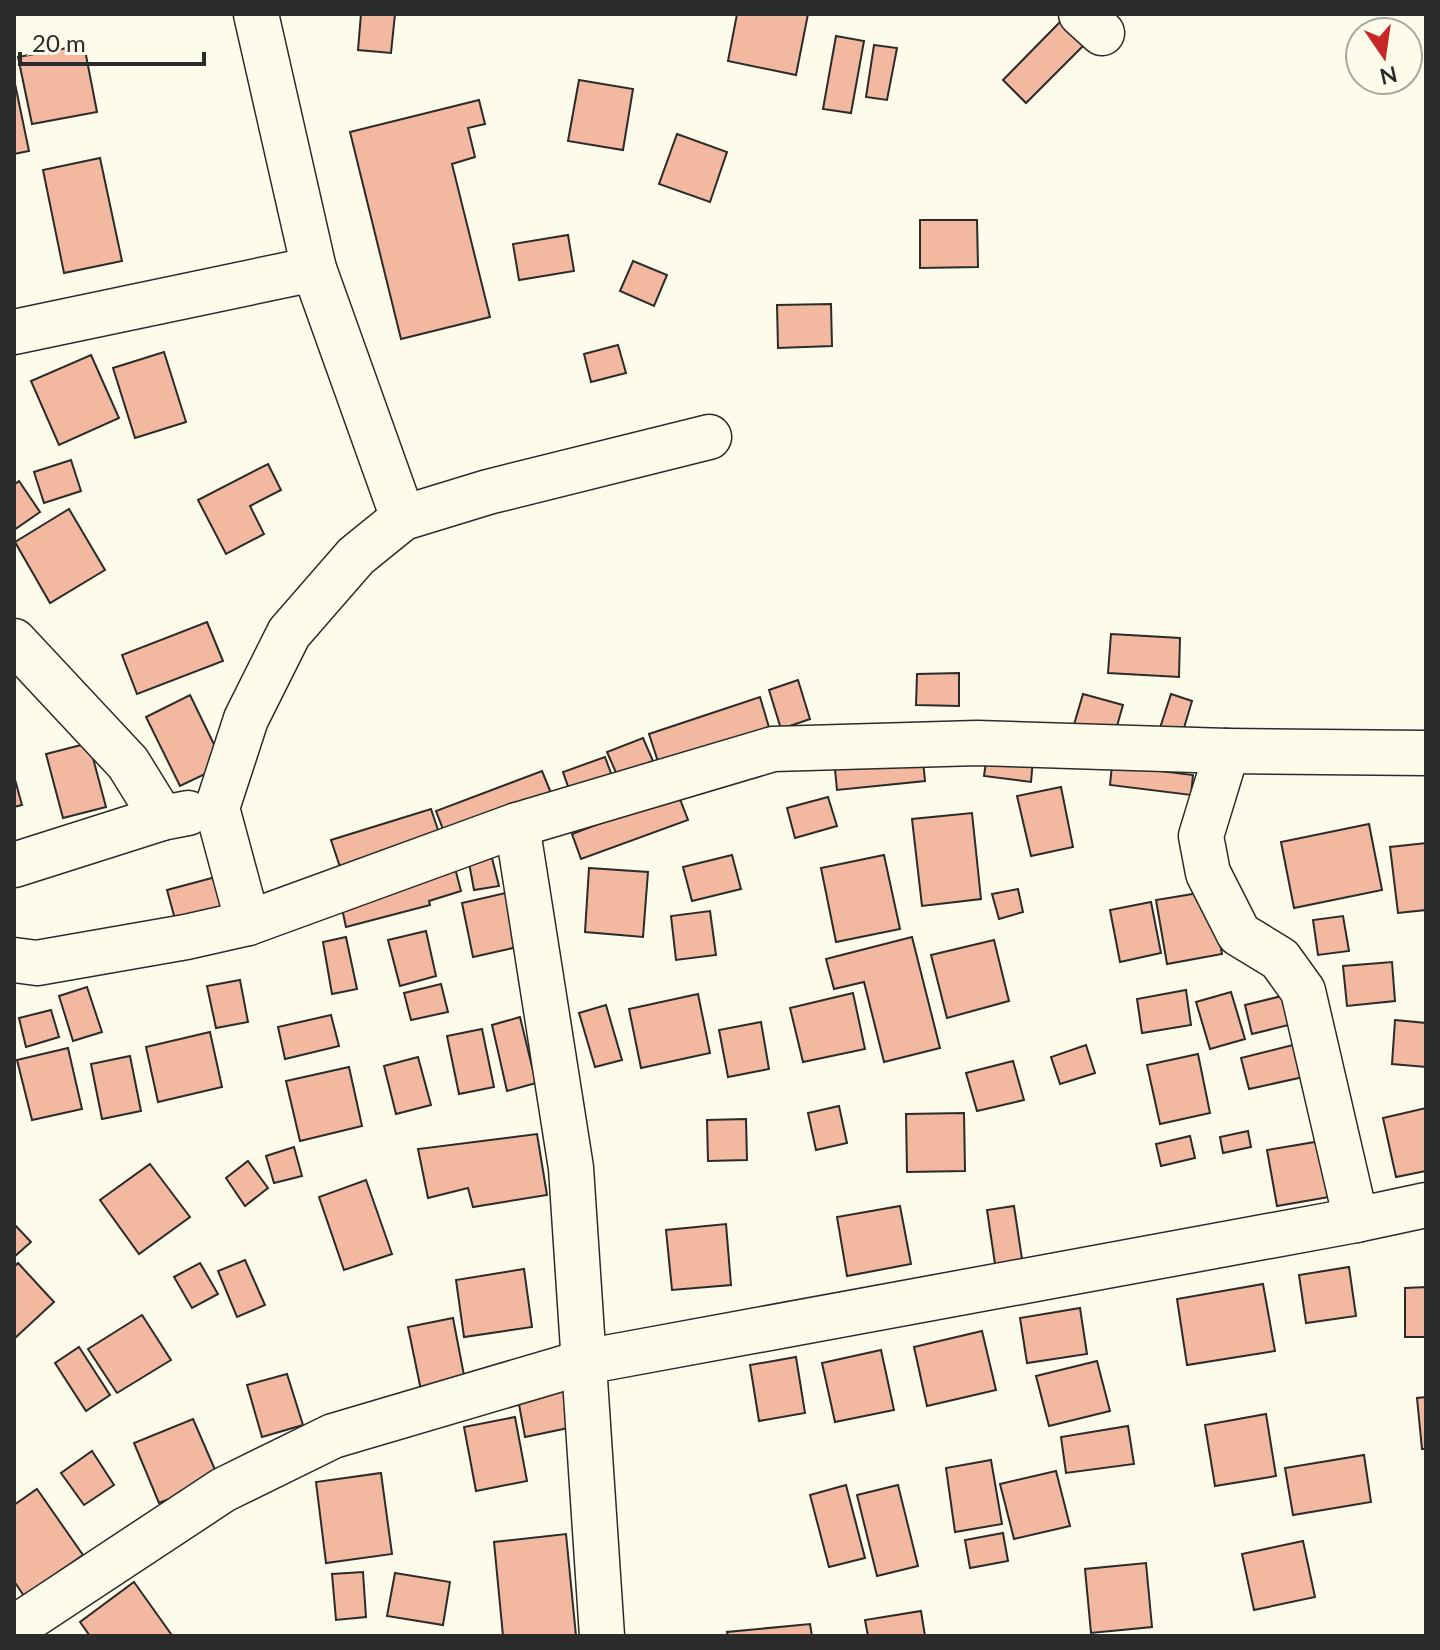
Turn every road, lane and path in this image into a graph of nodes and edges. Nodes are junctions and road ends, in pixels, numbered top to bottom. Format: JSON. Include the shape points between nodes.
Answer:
{"nodes":[{"id":1,"x":256,"y":14,"type":"edge"},
{"id":2,"x":314,"y":269,"type":"junction"},
{"id":3,"x":14,"y":332,"type":"edge"},
{"id":4,"x":709,"y":437,"type":"dead end"},
{"id":5,"x":403,"y":518,"type":"junction"},
{"id":6,"x":14,"y":641,"type":"edge"},
{"id":7,"x":1227,"y":751,"type":"junction"},
{"id":8,"x":1426,"y":753,"type":"edge"},
{"id":9,"x":217,"y":808,"type":"junction"},
{"id":10,"x":162,"y":818,"type":"junction"},
{"id":11,"x":517,"y":825,"type":"junction"},
{"id":12,"x":14,"y":865,"type":"edge"},
{"id":13,"x":248,"y":923,"type":"junction"},
{"id":14,"x":14,"y":960,"type":"edge"},
{"id":15,"x":1401,"y":1218,"type":"edge"},
{"id":16,"x":584,"y":1362,"type":"junction"},
{"id":17,"x":14,"y":1628,"type":"edge"},
{"id":18,"x":602,"y":1636,"type":"edge"}],
"edges":[{"from":1,"to":2,"type":"street"},
{"from":2,"to":3,"type":"street"},
{"from":2,"to":5,"type":"street"},
{"from":4,"to":5,"type":"street"},
{"from":5,"to":9,"type":"street","via":[[356,556],[289,633],[246,719]]},
{"from":6,"to":10,"type":"street","via":[[128,763]]},
{"from":7,"to":8,"type":"street"},
{"from":7,"to":11,"type":"street","via":[[977,743],[773,749]]},
{"from":7,"to":15,"type":"street","via":[[1201,836],[1208,873],[1239,934],[1280,959],[1303,991]]},
{"from":9,"to":10,"type":"street"},
{"from":9,"to":13,"type":"street"},
{"from":10,"to":12,"type":"street"},
{"from":11,"to":13,"type":"street"},
{"from":11,"to":16,"type":"street","via":[[571,1168]]},
{"from":13,"to":14,"type":"street","via":[[37,963]]},
{"from":15,"to":16,"type":"street"},
{"from":16,"to":17,"type":"street","via":[[333,1436],[223,1490]]},
{"from":16,"to":18,"type":"street"}]}
